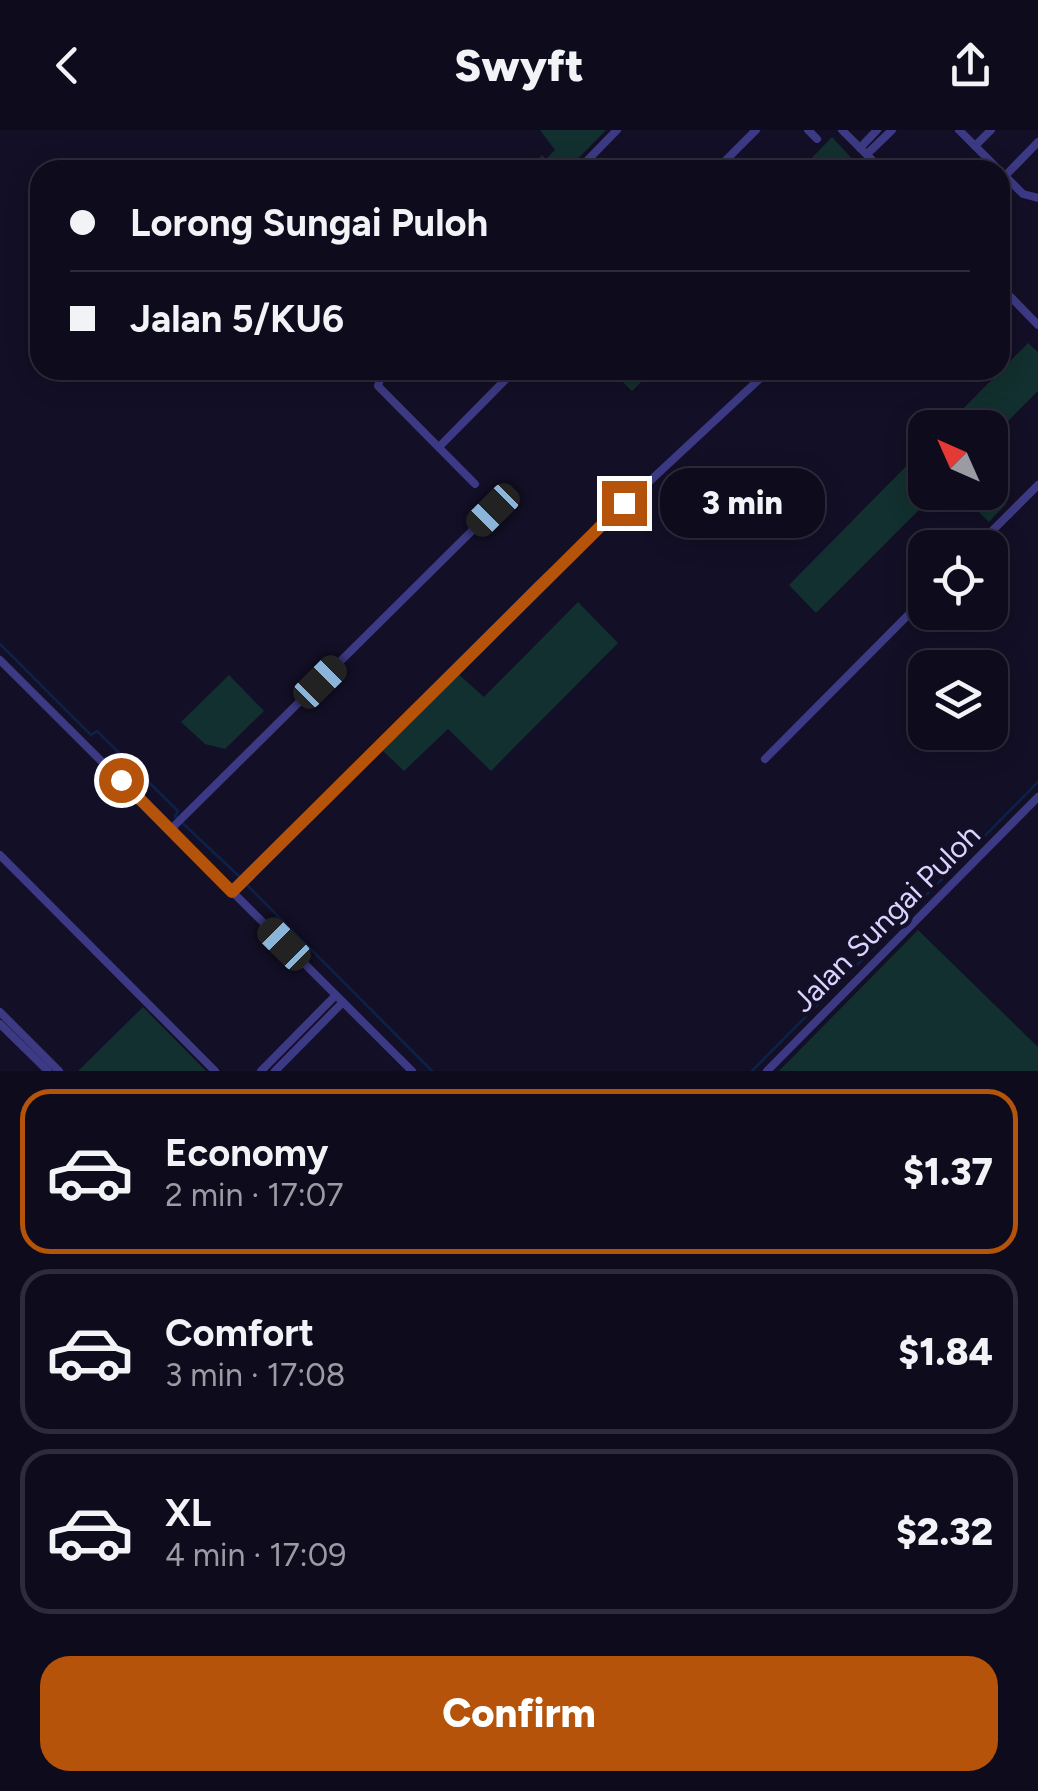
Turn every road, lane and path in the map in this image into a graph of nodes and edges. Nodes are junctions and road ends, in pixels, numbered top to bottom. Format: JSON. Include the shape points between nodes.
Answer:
{"nodes":[{"id":1,"x":616,"y":130,"type":"edge"},
{"id":2,"x":756,"y":130,"type":"edge"},
{"id":3,"x":808,"y":130,"type":"edge"},
{"id":4,"x":842,"y":130,"type":"edge"},
{"id":5,"x":877,"y":130,"type":"edge"},
{"id":6,"x":892,"y":130,"type":"edge"},
{"id":7,"x":960,"y":130,"type":"edge"},
{"id":8,"x":991,"y":130,"type":"edge"},
{"id":9,"x":817,"y":139,"type":"dead end"},
{"id":10,"x":1038,"y":142,"type":"edge"},
{"id":11,"x":975,"y":146,"type":"junction"},
{"id":12,"x":863,"y":151,"type":"junction"},
{"id":13,"x":588,"y":160,"type":"edge"},
{"id":14,"x":726,"y":160,"type":"edge"},
{"id":15,"x":872,"y":160,"type":"edge"},
{"id":16,"x":989,"y":160,"type":"edge"},
{"id":17,"x":1010,"y":165,"type":"edge"},
{"id":18,"x":1010,"y":179,"type":"edge"},
{"id":19,"x":1037,"y":199,"type":"edge"},
{"id":20,"x":1010,"y":296,"type":"edge"},
{"id":21,"x":1038,"y":324,"type":"edge"},
{"id":22,"x":380,"y":380,"type":"edge"},
{"id":23,"x":505,"y":380,"type":"edge"},
{"id":24,"x":758,"y":380,"type":"edge"},
{"id":25,"x":439,"y":447,"type":"junction"},
{"id":26,"x":475,"y":484,"type":"dead end"},
{"id":27,"x":1038,"y":484,"type":"edge"},
{"id":28,"x":493,"y":510,"type":"dead end"},
{"id":29,"x":993,"y":530,"type":"edge"},
{"id":30,"x":908,"y":615,"type":"edge"},
{"id":31,"x":3,"y":663,"type":"edge"},
{"id":32,"x":0,"y":678,"type":"edge"},
{"id":33,"x":765,"y":759,"type":"dead end"},
{"id":34,"x":1038,"y":797,"type":"edge"},
{"id":35,"x":177,"y":824,"type":"junction"},
{"id":36,"x":0,"y":855,"type":"edge"},
{"id":37,"x":233,"y":890,"type":"junction"},
{"id":38,"x":340,"y":999,"type":"junction"},
{"id":39,"x":0,"y":1012,"type":"edge"},
{"id":40,"x":0,"y":1024,"type":"edge"},
{"id":41,"x":49,"y":1069,"type":"edge"},
{"id":42,"x":215,"y":1071,"type":"edge"},
{"id":43,"x":262,"y":1071,"type":"edge"},
{"id":44,"x":275,"y":1071,"type":"edge"},
{"id":45,"x":412,"y":1071,"type":"edge"},
{"id":46,"x":767,"y":1071,"type":"edge"}],
"edges":[{"from":1,"to":13,"type":"street"},
{"from":2,"to":14,"type":"street"},
{"from":3,"to":9,"type":"street"},
{"from":4,"to":12,"type":"street"},
{"from":5,"to":12,"type":"street"},
{"from":6,"to":12,"type":"street"},
{"from":7,"to":11,"type":"street"},
{"from":8,"to":11,"type":"street"},
{"from":10,"to":17,"type":"street"},
{"from":11,"to":16,"type":"street"},
{"from":12,"to":15,"type":"street"},
{"from":18,"to":19,"type":"street"},
{"from":20,"to":21,"type":"street"},
{"from":22,"to":25,"type":"street","via":[[378,386]]},
{"from":23,"to":25,"type":"street"},
{"from":24,"to":37,"type":"street","via":[[544,579]]},
{"from":25,"to":26,"type":"street"},
{"from":27,"to":29,"type":"street"},
{"from":28,"to":35,"type":"street"},
{"from":30,"to":33,"type":"street"},
{"from":31,"to":32,"type":"street"},
{"from":31,"to":35,"type":"street"},
{"from":34,"to":46,"type":"street","name":"Jalan Sungai Puloh"},
{"from":35,"to":37,"type":"street"},
{"from":36,"to":42,"type":"street"},
{"from":37,"to":38,"type":"street"},
{"from":38,"to":43,"type":"street"},
{"from":38,"to":44,"type":"street"},
{"from":38,"to":45,"type":"street"},
{"from":39,"to":41,"type":"street"},
{"from":40,"to":41,"type":"street"}]}
